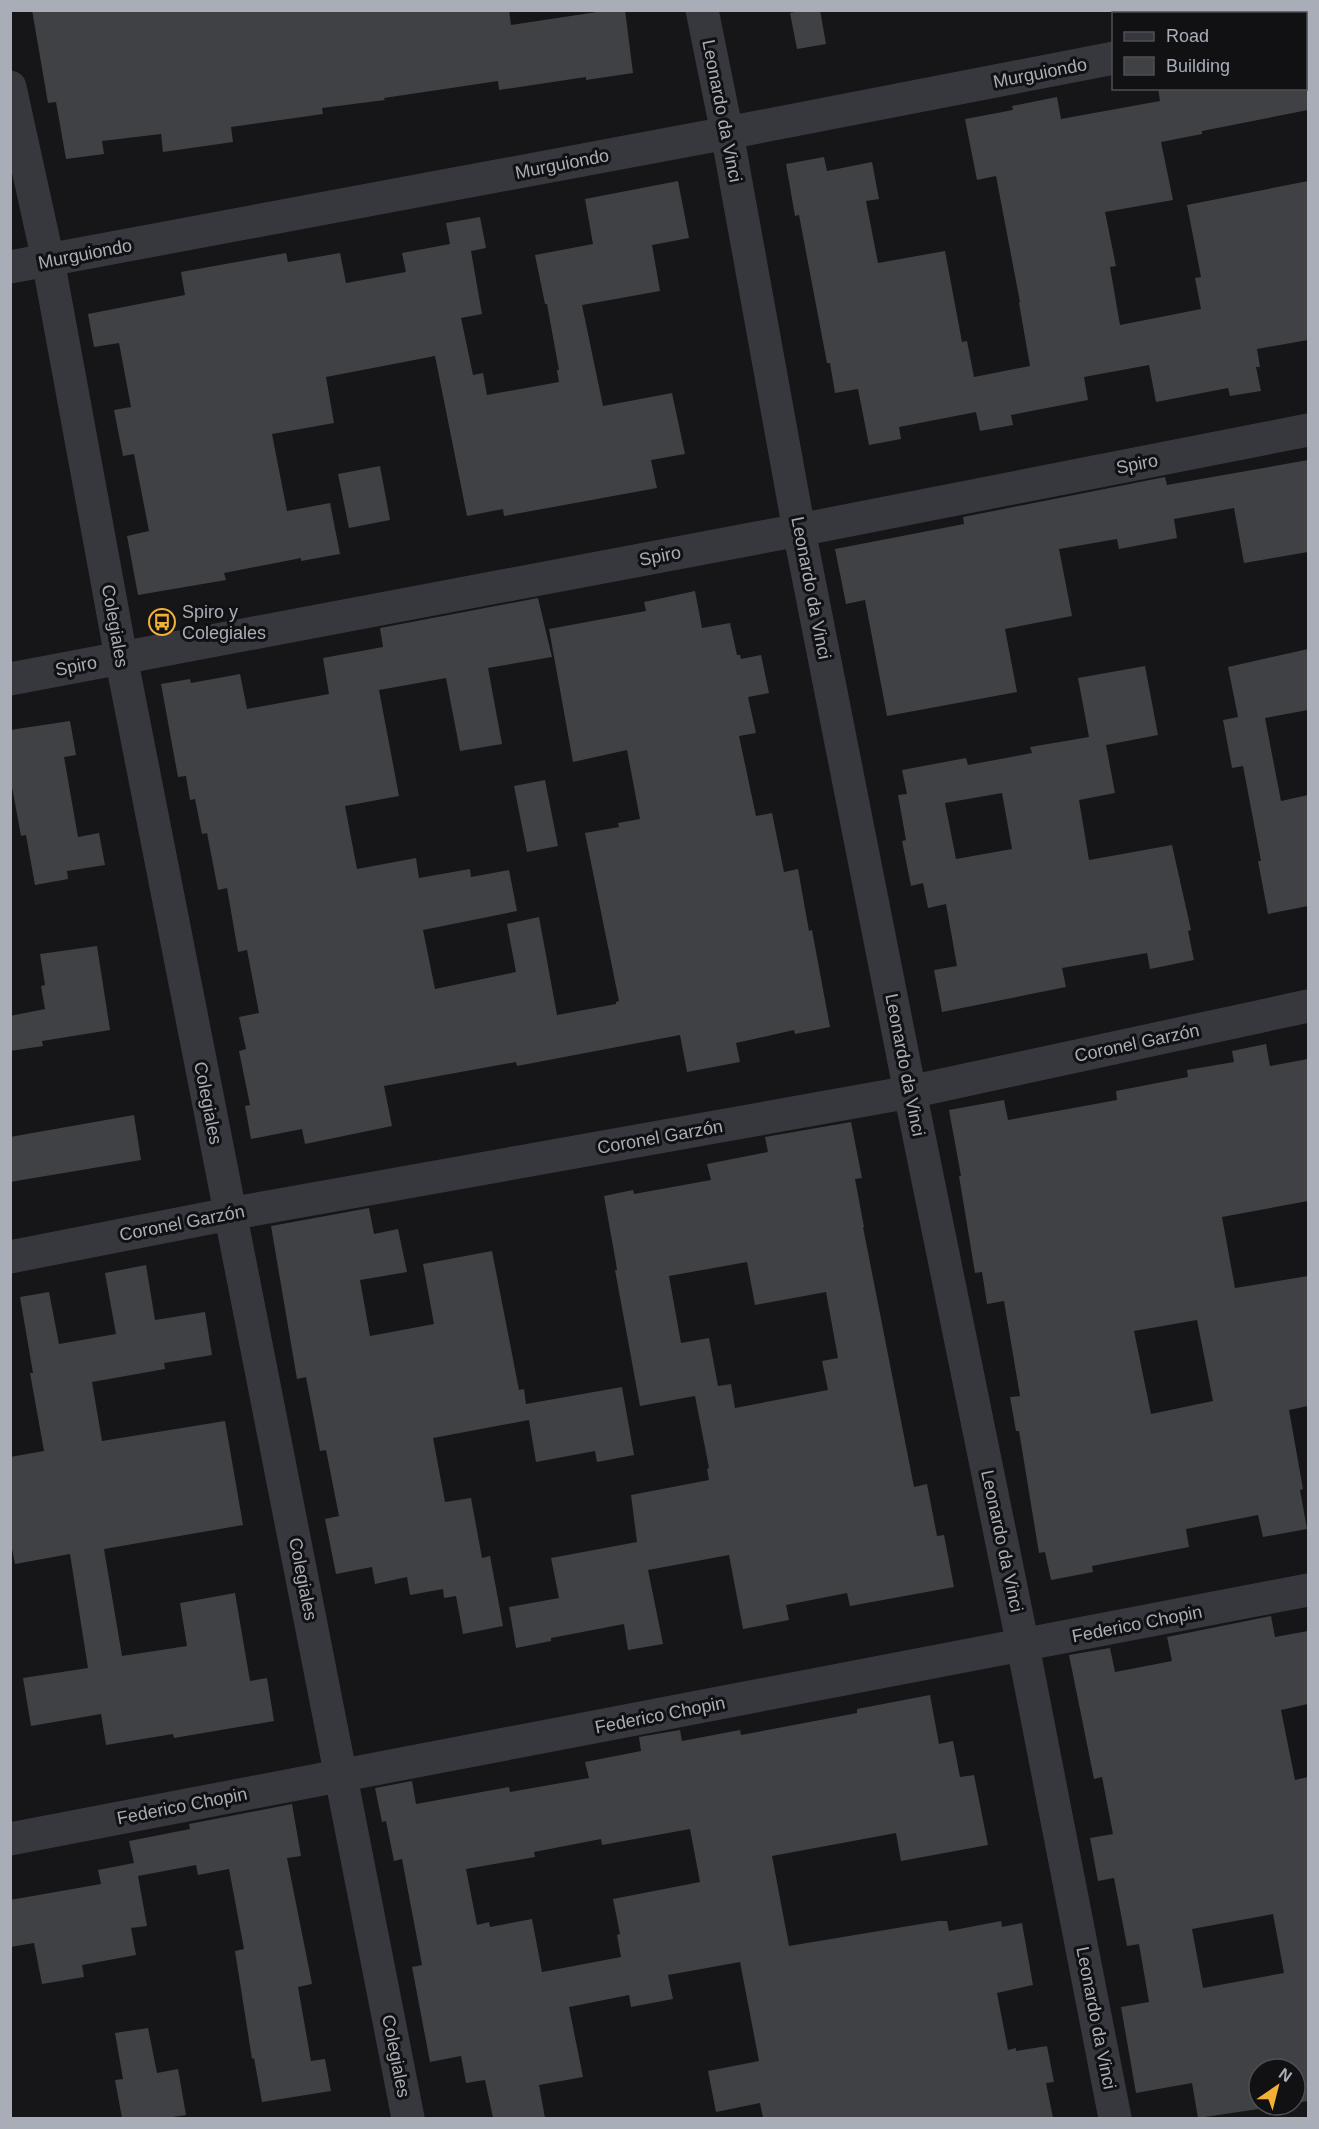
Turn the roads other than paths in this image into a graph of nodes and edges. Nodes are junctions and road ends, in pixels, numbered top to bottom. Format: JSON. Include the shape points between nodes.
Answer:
{"nodes":[{"id":1,"x":702,"y":10,"type":"edge"},
{"id":2,"x":1112,"y":58,"type":"edge"},
{"id":3,"x":10,"y":87,"type":"edge"},
{"id":4,"x":727,"y":134,"type":"junction"},
{"id":5,"x":48,"y":260,"type":"junction"},
{"id":6,"x":10,"y":267,"type":"edge"},
{"id":7,"x":1308,"y":430,"type":"edge"},
{"id":8,"x":799,"y":530,"type":"junction"},
{"id":9,"x":121,"y":657,"type":"junction"},
{"id":10,"x":10,"y":679,"type":"edge"},
{"id":11,"x":1308,"y":1006,"type":"edge"},
{"id":12,"x":910,"y":1092,"type":"junction"},
{"id":13,"x":229,"y":1214,"type":"junction"},
{"id":14,"x":10,"y":1257,"type":"edge"},
{"id":15,"x":1308,"y":1590,"type":"edge"},
{"id":16,"x":1023,"y":1646,"type":"junction"},
{"id":17,"x":342,"y":1775,"type":"junction"},
{"id":18,"x":10,"y":1839,"type":"edge"},
{"id":19,"x":408,"y":2118,"type":"edge"},
{"id":20,"x":1115,"y":2118,"type":"edge"}],
"edges":[{"from":1,"to":4,"type":"street","name":"Leonardo da Vinci"},
{"from":2,"to":4,"type":"street","name":"Murguiondo"},
{"from":3,"to":5,"type":"street","name":"Colegiales"},
{"from":4,"to":5,"type":"street","name":"Murguiondo"},
{"from":4,"to":8,"type":"street","name":"Leonardo da Vinci"},
{"from":5,"to":6,"type":"street","name":"Murguiondo"},
{"from":5,"to":9,"type":"street","name":"Colegiales"},
{"from":7,"to":8,"type":"street","name":"Spiro"},
{"from":8,"to":9,"type":"street","name":"Spiro"},
{"from":8,"to":12,"type":"street","name":"Leonardo da Vinci"},
{"from":9,"to":10,"type":"street","name":"Spiro"},
{"from":9,"to":13,"type":"street","name":"Colegiales"},
{"from":11,"to":12,"type":"street","name":"Coronel Garzón"},
{"from":12,"to":13,"type":"street","name":"Coronel Garzón"},
{"from":12,"to":16,"type":"street","name":"Leonardo da Vinci"},
{"from":13,"to":14,"type":"street","name":"Coronel Garzón"},
{"from":13,"to":17,"type":"street","name":"Colegiales"},
{"from":15,"to":16,"type":"street","name":"Federico Chopin"},
{"from":16,"to":17,"type":"street","name":"Federico Chopin"},
{"from":16,"to":20,"type":"street","name":"Leonardo da Vinci"},
{"from":17,"to":18,"type":"street","name":"Federico Chopin"},
{"from":17,"to":19,"type":"street","name":"Colegiales"}]}
